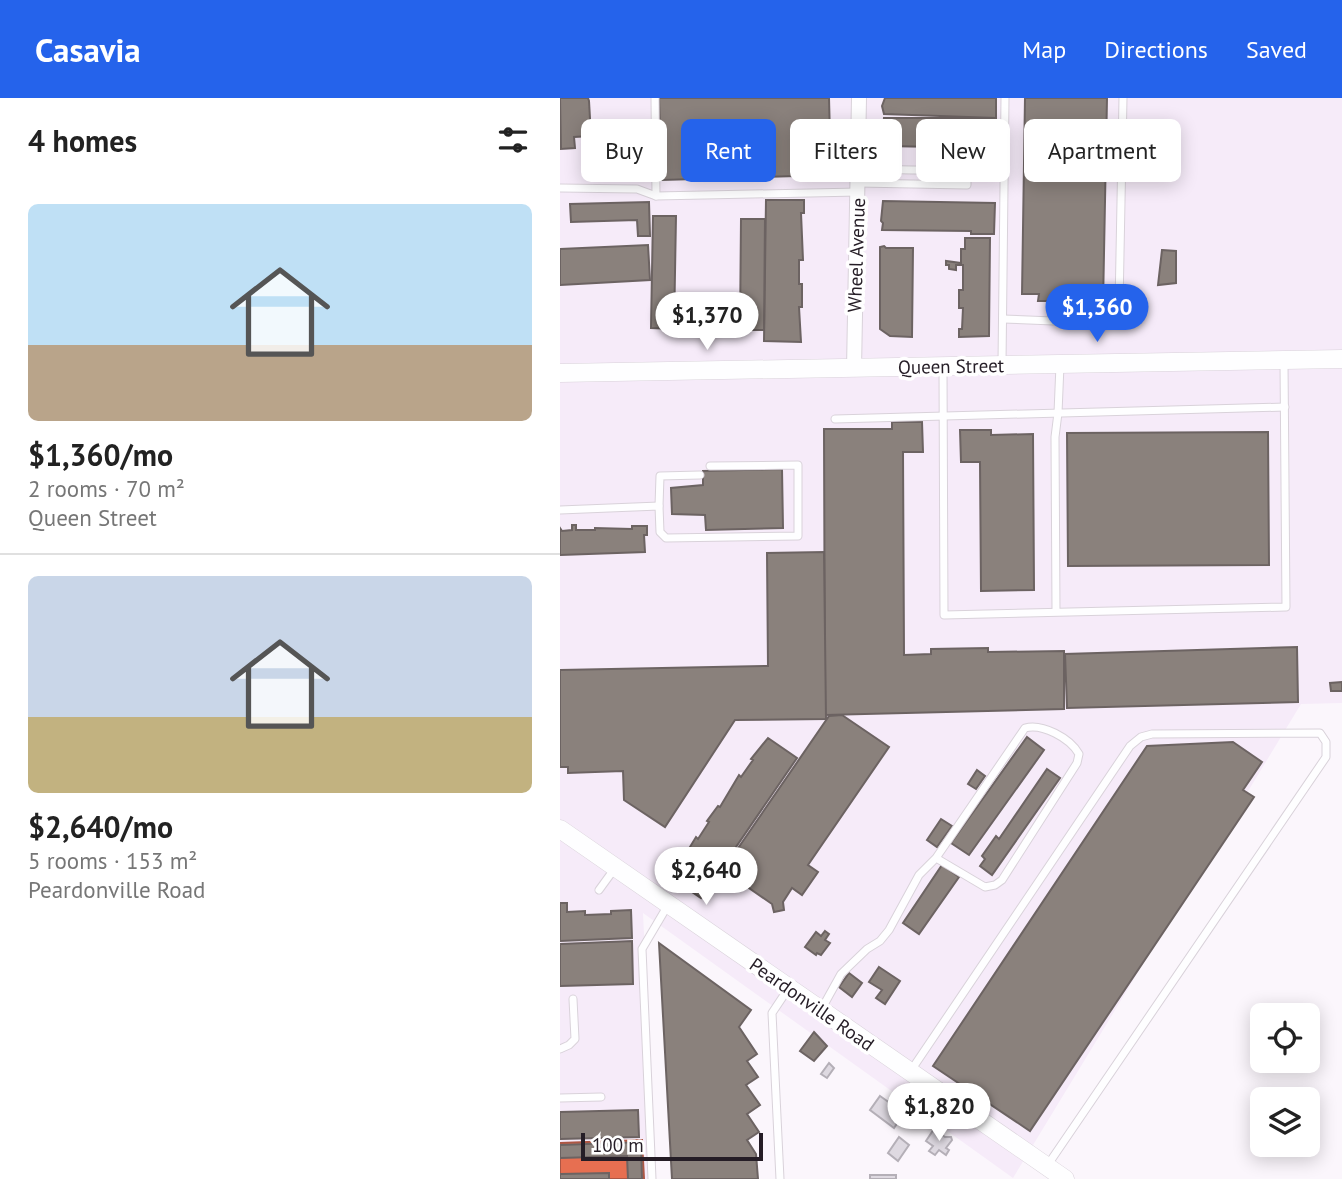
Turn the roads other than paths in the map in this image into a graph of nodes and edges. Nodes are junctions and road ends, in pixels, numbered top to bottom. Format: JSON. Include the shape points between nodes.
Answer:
{"nodes":[{"id":1,"x":655,"y":98,"type":"edge"},
{"id":2,"x":859,"y":98,"type":"edge"},
{"id":3,"x":1005,"y":98,"type":"edge"},
{"id":4,"x":1123,"y":98,"type":"edge"},
{"id":5,"x":859,"y":119,"type":"edge"},
{"id":6,"x":902,"y":169,"type":"edge"},
{"id":7,"x":845,"y":182,"type":"edge"},
{"id":8,"x":858,"y":182,"type":"edge"},
{"id":9,"x":868,"y":182,"type":"edge"},
{"id":10,"x":888,"y":184,"type":"joint"},
{"id":11,"x":560,"y":188,"type":"edge"},
{"id":12,"x":656,"y":196,"type":"junction"},
{"id":13,"x":1003,"y":319,"type":"junction"},
{"id":14,"x":1283,"y":359,"type":"junction"},
{"id":15,"x":1342,"y":359,"type":"edge"},
{"id":16,"x":1060,"y":364,"type":"junction"},
{"id":17,"x":1002,"y":365,"type":"junction"},
{"id":18,"x":943,"y":366,"type":"junction"},
{"id":19,"x":854,"y":369,"type":"junction"},
{"id":20,"x":560,"y":373,"type":"edge"},
{"id":21,"x":1285,"y":407,"type":"junction"},
{"id":22,"x":1058,"y":413,"type":"junction"},
{"id":23,"x":943,"y":416,"type":"junction"},
{"id":24,"x":835,"y":419,"type":"dead end"},
{"id":25,"x":710,"y":466,"type":"dead end"},
{"id":26,"x":700,"y":475,"type":"dead end"},
{"id":27,"x":659,"y":506,"type":"junction"},
{"id":28,"x":560,"y":510,"type":"edge"},
{"id":29,"x":1056,"y":611,"type":"junction"},
{"id":30,"x":560,"y":829,"type":"edge"},
{"id":31,"x":936,"y":858,"type":"junction"},
{"id":32,"x":615,"y":867,"type":"junction"},
{"id":33,"x":599,"y":890,"type":"dead end"},
{"id":34,"x":668,"y":904,"type":"junction"},
{"id":35,"x":789,"y":988,"type":"junction"},
{"id":36,"x":573,"y":999,"type":"dead end"},
{"id":37,"x":821,"y":1011,"type":"junction"},
{"id":38,"x":560,"y":1049,"type":"edge"},
{"id":39,"x":910,"y":1072,"type":"junction"},
{"id":40,"x":601,"y":1097,"type":"dead end"},
{"id":41,"x":560,"y":1098,"type":"edge"},
{"id":42,"x":1046,"y":1166,"type":"junction"},
{"id":43,"x":652,"y":1179,"type":"edge"},
{"id":44,"x":780,"y":1179,"type":"edge"},
{"id":45,"x":1065,"y":1179,"type":"edge"}],
"edges":[{"from":1,"to":12,"type":"lane"},
{"from":2,"to":5,"type":"street","name":"Wheel Avenue"},
{"from":3,"to":13,"type":"lane"},
{"from":4,"to":13,"type":"lane","via":[[1119,306],[1115,318],[1103,323]]},
{"from":6,"to":10,"type":"lane","via":[[967,171],[967,185]]},
{"from":7,"to":12,"type":"lane"},
{"from":8,"to":19,"type":"street","name":"Wheel Avenue"},
{"from":9,"to":10,"type":"lane"},
{"from":11,"to":12,"type":"lane","via":[[637,189]]},
{"from":13,"to":17,"type":"lane"},
{"from":14,"to":15,"type":"street","name":"Queen Street"},
{"from":14,"to":16,"type":"street","name":"Queen Street"},
{"from":14,"to":21,"type":"lane"},
{"from":16,"to":17,"type":"street","name":"Queen Street"},
{"from":16,"to":22,"type":"lane"},
{"from":17,"to":18,"type":"street","name":"Queen Street"},
{"from":18,"to":19,"type":"street","name":"Queen Street"},
{"from":18,"to":23,"type":"lane"},
{"from":19,"to":20,"type":"street","name":"Queen Street"},
{"from":21,"to":22,"type":"lane"},
{"from":21,"to":29,"type":"lane","via":[[1286,607]]},
{"from":22,"to":23,"type":"lane"},
{"from":22,"to":29,"type":"lane"},
{"from":23,"to":24,"type":"lane"},
{"from":23,"to":29,"type":"lane","via":[[944,615]]},
{"from":25,"to":27,"type":"lane","via":[[798,465],[798,536],[666,538],[660,532]]},
{"from":26,"to":27,"type":"lane","via":[[660,476]]},
{"from":27,"to":28,"type":"lane"},
{"from":30,"to":32,"type":"street","name":"Peardonville Road"},
{"from":31,"to":31,"type":"lane","via":[[1025,728],[1042,727],[1075,747],[1077,763],[1002,880],[985,887]]},
{"from":31,"to":37,"type":"lane","via":[[919,875],[880,941],[841,974]]},
{"from":32,"to":33,"type":"lane"},
{"from":32,"to":34,"type":"street","name":"Peardonville Road"},
{"from":34,"to":35,"type":"street","name":"Peardonville Road"},
{"from":34,"to":43,"type":"lane","via":[[642,949]]},
{"from":35,"to":37,"type":"street","name":"Peardonville Road"},
{"from":35,"to":44,"type":"lane","via":[[772,1013]]},
{"from":36,"to":38,"type":"lane","via":[[575,1039]]},
{"from":37,"to":39,"type":"street","name":"Peardonville Road"},
{"from":39,"to":42,"type":"street","name":"Peardonville Road"},
{"from":39,"to":42,"type":"lane","via":[[1130,746],[1152,734],[1320,733],[1326,741],[1326,757]]},
{"from":40,"to":41,"type":"lane"},
{"from":42,"to":45,"type":"street","name":"Peardonville Road"}]}
